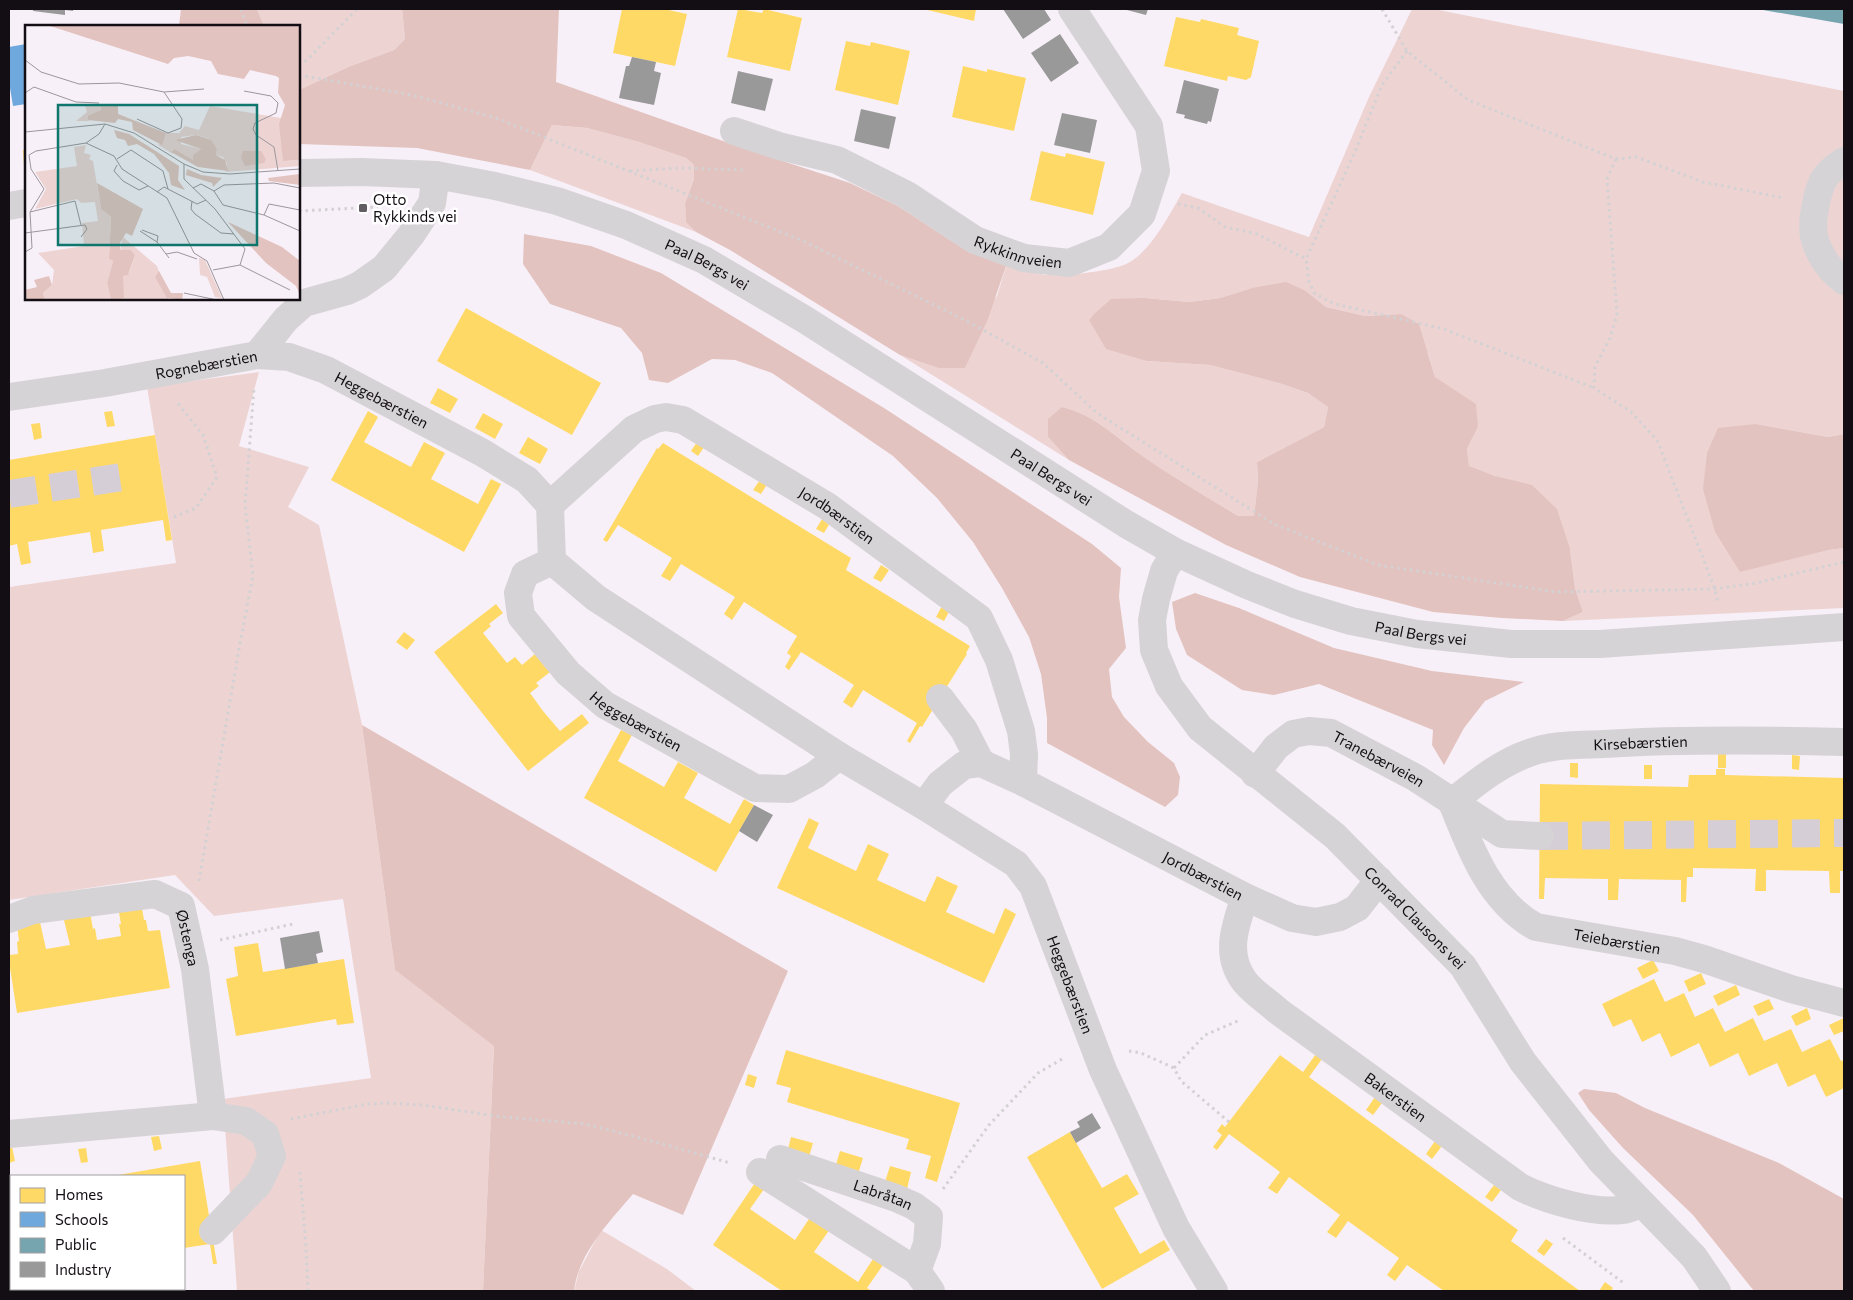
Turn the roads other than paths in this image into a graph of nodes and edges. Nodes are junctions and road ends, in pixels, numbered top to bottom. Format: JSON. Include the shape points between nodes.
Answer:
{"nodes":[{"id":1,"x":1072,"y":9,"type":"edge"},
{"id":2,"x":734,"y":131,"type":"dead end"},
{"id":3,"x":1844,"y":161,"type":"edge"},
{"id":4,"x":300,"y":173,"type":"edge"},
{"id":5,"x":436,"y":175,"type":"junction"},
{"id":6,"x":25,"y":203,"type":"edge"},
{"id":7,"x":9,"y":206,"type":"edge"},
{"id":8,"x":1844,"y":281,"type":"edge"},
{"id":9,"x":257,"y":355,"type":"junction"},
{"id":10,"x":9,"y":398,"type":"edge"},
{"id":11,"x":550,"y":505,"type":"junction"},
{"id":12,"x":1175,"y":552,"type":"junction"},
{"id":13,"x":552,"y":561,"type":"junction"},
{"id":14,"x":1844,"y":627,"type":"edge"},
{"id":15,"x":940,"y":698,"type":"dead end"},
{"id":16,"x":1844,"y":742,"type":"edge"},
{"id":17,"x":839,"y":756,"type":"junction"},
{"id":18,"x":981,"y":763,"type":"junction"},
{"id":19,"x":1255,"y":774,"type":"junction"},
{"id":20,"x":1023,"y":782,"type":"junction"},
{"id":21,"x":1452,"y":802,"type":"junction"},
{"id":22,"x":924,"y":806,"type":"junction"},
{"id":23,"x":1540,"y":836,"type":"tunnel mouth"},
{"id":24,"x":1378,"y":880,"type":"junction"},
{"id":25,"x":1245,"y":897,"type":"junction"},
{"id":26,"x":9,"y":919,"type":"edge"},
{"id":27,"x":1844,"y":1003,"type":"edge"},
{"id":28,"x":213,"y":1116,"type":"junction"},
{"id":29,"x":9,"y":1134,"type":"edge"},
{"id":30,"x":1640,"y":1204,"type":"junction"},
{"id":31,"x":213,"y":1231,"type":"dead end"},
{"id":32,"x":924,"y":1281,"type":"edge"},
{"id":33,"x":1214,"y":1291,"type":"edge"},
{"id":34,"x":1717,"y":1291,"type":"edge"}],
"edges":[{"from":1,"to":2,"type":"street","name":"Rykkinnveien","via":[[1149,126],[1156,171],[1142,214],[1109,247],[1069,263],[1024,258],[975,240],[907,195],[837,160]]},
{"from":3,"to":8,"type":"street","via":[[1824,180],[1813,219],[1814,236],[1821,254],[1831,270]]},
{"from":4,"to":5,"type":"street","name":"Paal Bergs vei"},
{"from":5,"to":9,"type":"street","name":"Rognebærstien","via":[[432,203],[384,268],[347,291],[304,303],[286,319]]},
{"from":5,"to":12,"type":"street","name":"Paal Bergs vei","via":[[557,201],[626,225],[704,260],[804,319]]},
{"from":6,"to":7,"type":"street"},
{"from":9,"to":10,"type":"street","name":"Rognebærstien"},
{"from":9,"to":11,"type":"street","name":"Heggebærstien","via":[[289,357],[326,370],[522,476]]},
{"from":11,"to":13,"type":"street"},
{"from":11,"to":20,"type":"street","name":"Jordbærstien","via":[[634,429],[655,419],[682,420],[827,506],[979,618],[999,660],[1021,731]]},
{"from":12,"to":14,"type":"street","name":"Paal Bergs vei","via":[[1295,604],[1351,621],[1417,634],[1512,644],[1600,644]]},
{"from":12,"to":19,"type":"street","name":"Conrad Clausons vei","via":[[1164,571],[1156,599],[1152,620],[1154,650],[1169,686],[1200,728]]},
{"from":13,"to":17,"type":"street","name":"Heggebærstien","via":[[596,598]]},
{"from":13,"to":17,"type":"street","name":"Heggebærstien","via":[[525,574],[518,593],[521,616],[568,673],[605,705],[755,788],[789,788],[815,775]]},
{"from":15,"to":18,"type":"street","via":[[964,730]]},
{"from":16,"to":21,"type":"street","name":"Kirsebærstien","via":[[1628,742],[1548,748],[1501,766]]},
{"from":17,"to":22,"type":"street","name":"Heggebærstien"},
{"from":18,"to":20,"type":"street","name":"Jordbærstien"},
{"from":18,"to":22,"type":"street","via":[[964,765],[940,784]]},
{"from":19,"to":21,"type":"street","name":"Tranebærveien","via":[[1276,747],[1293,734],[1309,731],[1331,733],[1416,778]]},
{"from":19,"to":24,"type":"street","name":"Conrad Clausons vei","via":[[1335,836]]},
{"from":20,"to":25,"type":"street","name":"Jordbærstien"},
{"from":21,"to":23,"type":"street","name":"Tranebærveien","via":[[1502,834]]},
{"from":21,"to":27,"type":"street","name":"Teiebærstien","via":[[1468,844],[1490,884],[1509,907],[1536,927],[1675,951]]},
{"from":22,"to":33,"type":"street","name":"Heggebærstien","via":[[1016,864],[1033,886],[1095,1049],[1176,1228]]},
{"from":24,"to":25,"type":"street","name":"Jordbærstien","via":[[1357,908],[1340,917],[1316,922],[1292,918]]},
{"from":24,"to":30,"type":"street","name":"Conrad Clausons vei","via":[[1463,966],[1523,1062],[1601,1161]]},
{"from":25,"to":30,"type":"street","name":"Bakerstien","via":[[1233,932],[1236,967],[1246,983],[1278,1011],[1520,1187],[1546,1198],[1591,1208],[1624,1210]]},
{"from":26,"to":28,"type":"street","name":"Østenga","via":[[33,910],[155,894],[181,906],[195,969]]},
{"from":28,"to":29,"type":"street"},
{"from":28,"to":31,"type":"street","via":[[246,1121],[265,1134],[272,1156],[259,1183]]},
{"from":30,"to":34,"type":"street","name":"Conrad Clausons vei","via":[[1694,1257]]},
{"from":32,"to":32,"type":"street","name":"Labråtan","via":[[770,1166],[896,1198],[929,1217]]}]}
